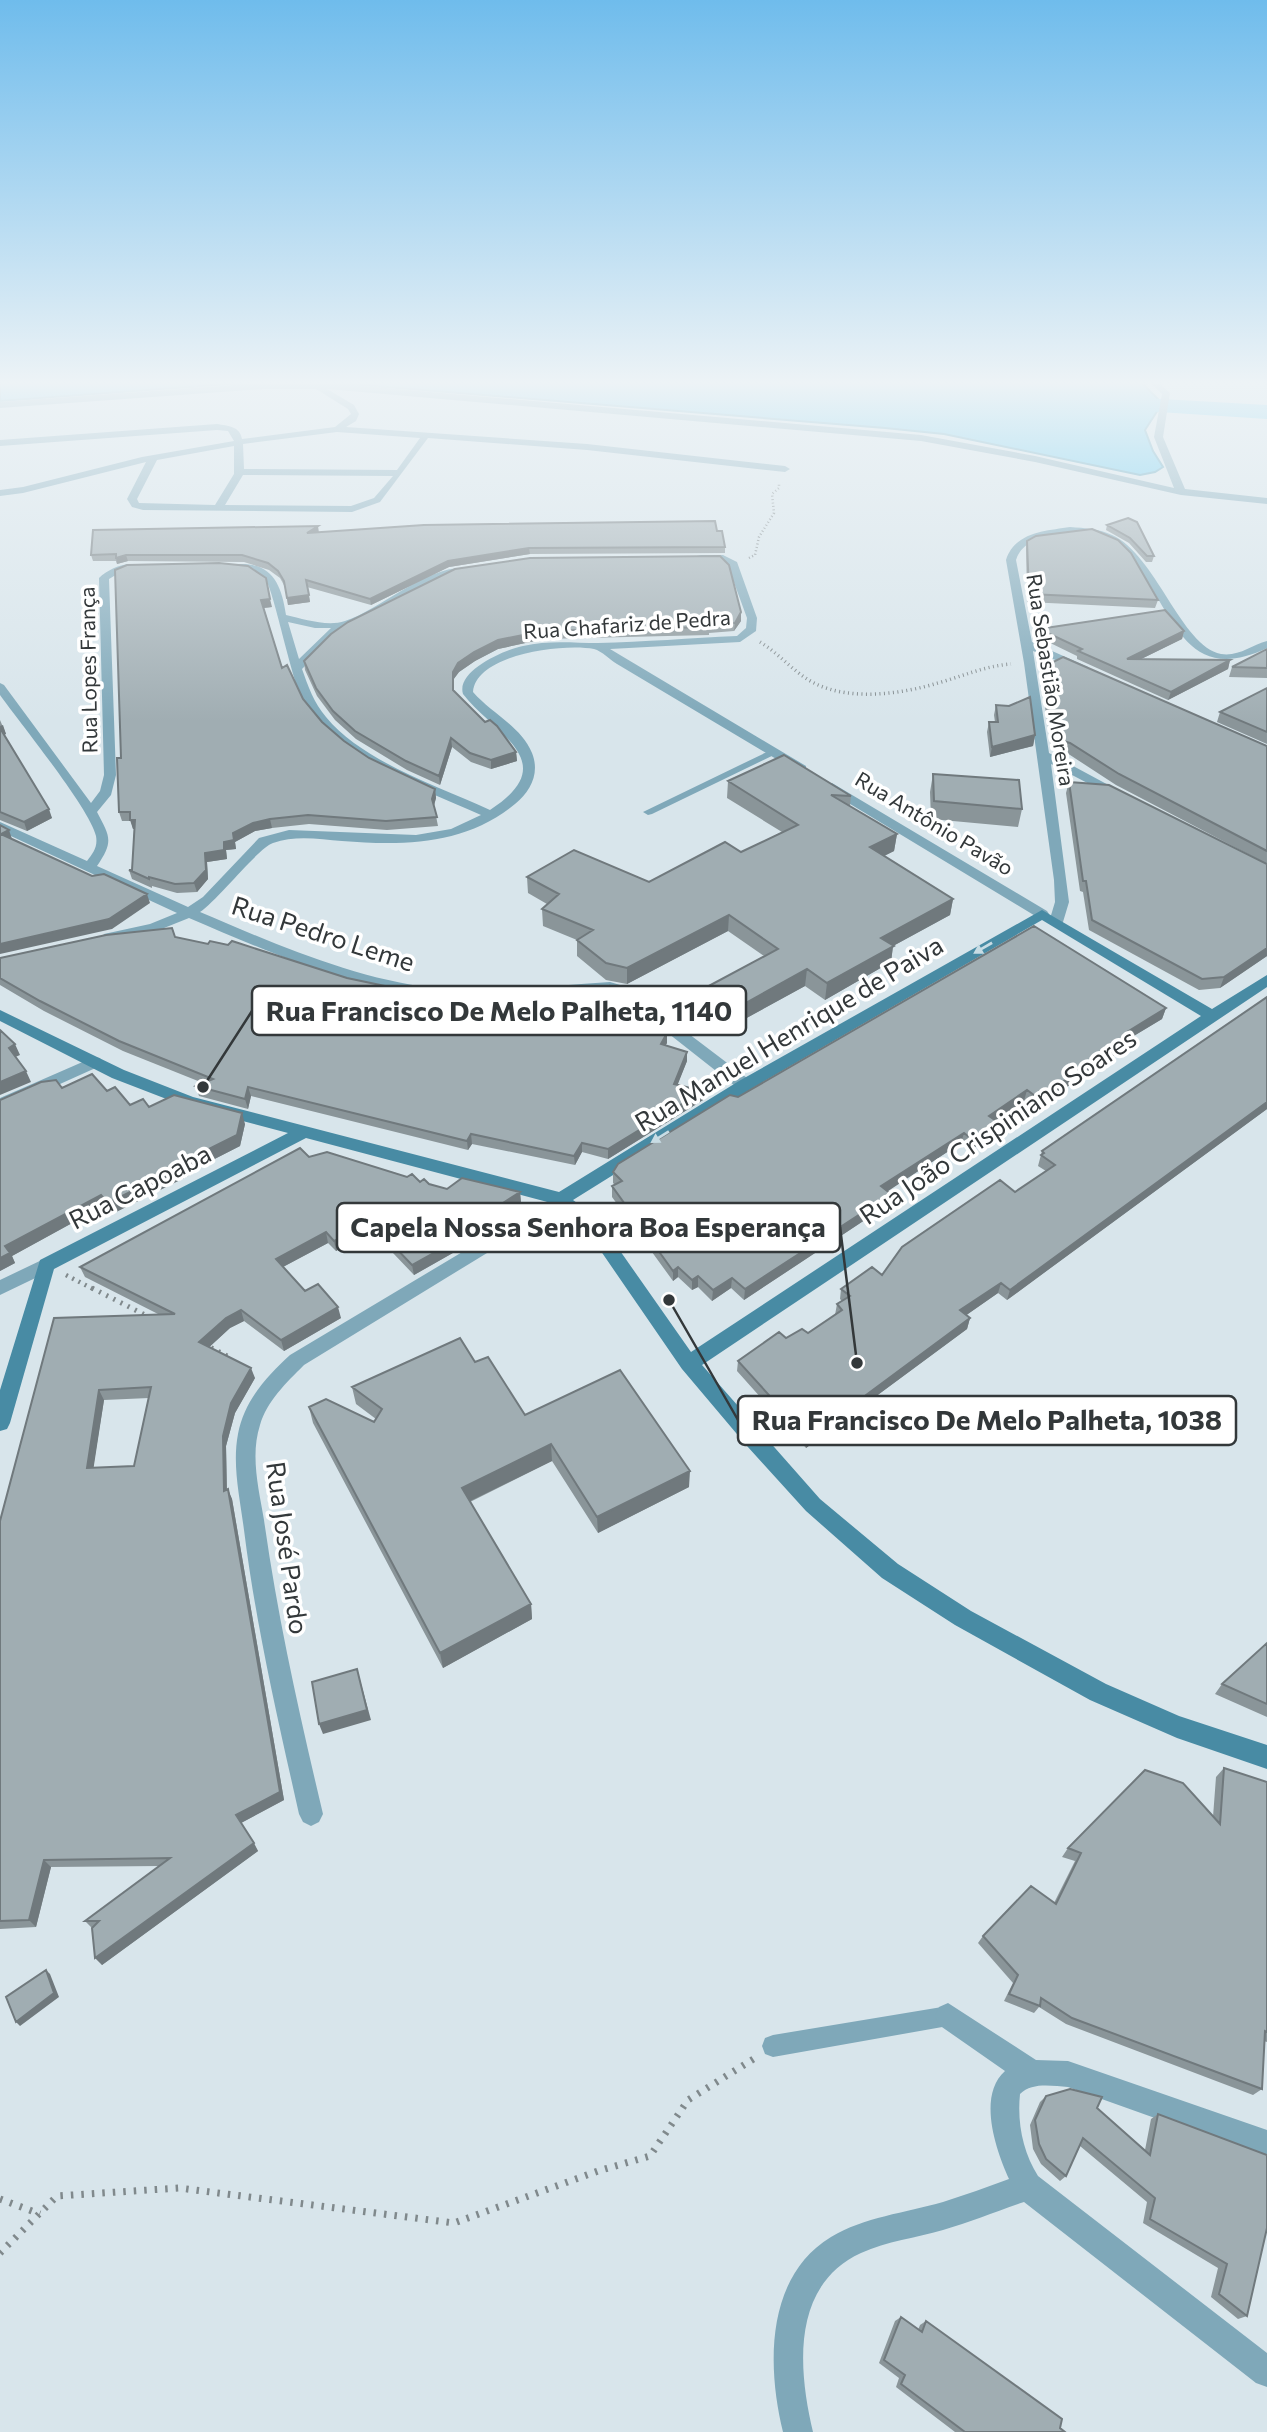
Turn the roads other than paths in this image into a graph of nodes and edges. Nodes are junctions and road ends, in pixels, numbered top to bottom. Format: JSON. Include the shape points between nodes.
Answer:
{"nodes":[{"id":1,"x":134,"y":495,"type":"edge"},
{"id":2,"x":227,"y":495,"type":"edge"},
{"id":3,"x":381,"y":495,"type":"edge"},
{"id":4,"x":1214,"y":495,"type":"edge"},
{"id":5,"x":1267,"y":501,"type":"edge"},
{"id":6,"x":217,"y":508,"type":"junction"},
{"id":7,"x":688,"y":558,"type":"edge"},
{"id":8,"x":218,"y":566,"type":"edge"},
{"id":9,"x":151,"y":567,"type":"edge"},
{"id":10,"x":474,"y":568,"type":"edge"},
{"id":11,"x":282,"y":617,"type":"junction"},
{"id":12,"x":343,"y":625,"type":"junction"},
{"id":13,"x":1026,"y":643,"type":"junction"},
{"id":14,"x":1267,"y":644,"type":"edge"},
{"id":15,"x":599,"y":646,"type":"junction"},
{"id":16,"x":297,"y":667,"type":"junction"},
{"id":17,"x":1096,"y":673,"type":"edge"},
{"id":18,"x":0,"y":687,"type":"edge"},
{"id":19,"x":775,"y":752,"type":"junction"},
{"id":20,"x":1043,"y":755,"type":"junction"},
{"id":21,"x":1130,"y":800,"type":"edge"},
{"id":22,"x":90,"y":810,"type":"junction"},
{"id":23,"x":648,"y":812,"type":"dead end"},
{"id":24,"x":491,"y":815,"type":"junction"},
{"id":25,"x":0,"y":826,"type":"edge"},
{"id":26,"x":90,"y":867,"type":"junction"},
{"id":27,"x":189,"y":913,"type":"junction"},
{"id":28,"x":1049,"y":918,"type":"junction"},
{"id":29,"x":90,"y":941,"type":"edge"},
{"id":30,"x":1267,"y":979,"type":"edge"},
{"id":31,"x":0,"y":1015,"type":"edge"},
{"id":32,"x":1212,"y":1016,"type":"junction"},
{"id":33,"x":94,"y":1062,"type":"junction"},
{"id":34,"x":745,"y":1085,"type":"junction"},
{"id":35,"x":0,"y":1105,"type":"edge"},
{"id":36,"x":304,"y":1132,"type":"junction"},
{"id":37,"x":561,"y":1199,"type":"junction"},
{"id":38,"x":46,"y":1265,"type":"junction"},
{"id":39,"x":0,"y":1288,"type":"edge"},
{"id":40,"x":689,"y":1364,"type":"junction"},
{"id":41,"x":0,"y":1423,"type":"edge"},
{"id":42,"x":1267,"y":1757,"type":"edge"},
{"id":43,"x":311,"y":1814,"type":"dead end"},
{"id":44,"x":948,"y":2016,"type":"joint"},
{"id":45,"x":773,"y":2046,"type":"road end"},
{"id":46,"x":1032,"y":2073,"type":"junction"},
{"id":47,"x":1267,"y":2144,"type":"edge"},
{"id":48,"x":1029,"y":2187,"type":"junction"},
{"id":49,"x":1267,"y":2372,"type":"edge"},
{"id":50,"x":798,"y":2432,"type":"edge"}],
"edges":[{"from":1,"to":6,"type":"street","via":[[135,505]]},
{"from":2,"to":6,"type":"street"},
{"from":3,"to":6,"type":"street","via":[[352,509]]},
{"from":4,"to":5,"type":"street"},
{"from":7,"to":15,"type":"street","name":"Rua Chafariz de Pedra","via":[[730,560],[752,629],[740,639]]},
{"from":8,"to":11,"type":"street","via":[[251,569],[270,578]]},
{"from":9,"to":22,"type":"street","name":"Rua Lopes França","via":[[125,568],[104,578],[110,775],[109,788]]},
{"from":10,"to":12,"type":"street","via":[[438,577]]},
{"from":11,"to":12,"type":"street","via":[[315,625]]},
{"from":11,"to":16,"type":"street"},
{"from":12,"to":16,"type":"street","via":[[323,638]]},
{"from":13,"to":14,"type":"street","name":"Rua Sebastião Moreira","via":[[1013,552],[1031,538],[1074,531],[1105,536],[1132,551],[1191,639],[1209,653],[1235,657]]},
{"from":13,"to":17,"type":"street"},
{"from":13,"to":20,"type":"street","name":"Rua Sebastião Moreira"},
{"from":15,"to":19,"type":"street","name":"Rua Antônio Pavão"},
{"from":15,"to":24,"type":"street","name":"Rua Chafariz de Pedra","via":[[523,649],[491,662],[468,682],[467,692],[474,704],[517,737],[529,765],[526,785],[516,799]]},
{"from":16,"to":24,"type":"street","via":[[316,714],[344,741]]},
{"from":18,"to":22,"type":"street"},
{"from":19,"to":23,"type":"lane"},
{"from":19,"to":28,"type":"street","name":"Rua Antônio Pavão"},
{"from":20,"to":21,"type":"street"},
{"from":20,"to":28,"type":"street","name":"Rua Sebastião Moreira","via":[[1062,902]]},
{"from":22,"to":26,"type":"street","via":[[103,847]]},
{"from":24,"to":27,"type":"street","name":"Rua Chafariz de Pedra","via":[[454,832],[421,837],[272,837]]},
{"from":25,"to":26,"type":"street","name":"Rua Pedro Leme"},
{"from":26,"to":27,"type":"street","name":"Rua Pedro Leme"},
{"from":27,"to":29,"type":"street","name":"Rua Chafariz de Pedra","via":[[154,927]]},
{"from":27,"to":34,"type":"street","name":"Rua Pedro Leme","via":[[273,948],[411,989],[495,995],[622,990]]},
{"from":28,"to":32,"type":"street","name":"Rua Antônio Pavão"},
{"from":28,"to":34,"type":"street","name":"Rua Manuel Henrique de Paiva","one_way":true},
{"from":30,"to":32,"type":"street","name":"Rua João Crispiniano Soares"},
{"from":31,"to":33,"type":"street"},
{"from":32,"to":40,"type":"street","name":"Rua João Crispiniano Soares"},
{"from":33,"to":35,"type":"street"},
{"from":33,"to":36,"type":"street","via":[[188,1101]]},
{"from":34,"to":37,"type":"street","name":"Rua Manuel Henrique de Paiva","one_way":true},
{"from":36,"to":37,"type":"street"},
{"from":36,"to":38,"type":"street","name":"Rua Capoaba"},
{"from":37,"to":40,"type":"street","via":[[591,1223]]},
{"from":37,"to":43,"type":"street","name":"Rua José Pardo","via":[[297,1360],[259,1402],[249,1427],[247,1476],[262,1591]]},
{"from":38,"to":39,"type":"street","name":"Rua Capoaba"},
{"from":38,"to":41,"type":"street"},
{"from":40,"to":42,"type":"street","via":[[813,1505],[890,1571],[963,1618],[1098,1692],[1177,1727]]},
{"from":44,"to":45,"type":"lane"},
{"from":44,"to":46,"type":"street"},
{"from":46,"to":47,"type":"street","via":[[1068,2074]]},
{"from":46,"to":48,"type":"street","via":[[1010,2082],[1005,2098],[1010,2146]]},
{"from":48,"to":49,"type":"street"},
{"from":48,"to":50,"type":"street","via":[[940,2217],[877,2232],[840,2248],[815,2266],[796,2298],[788,2331],[791,2407]]}]}
